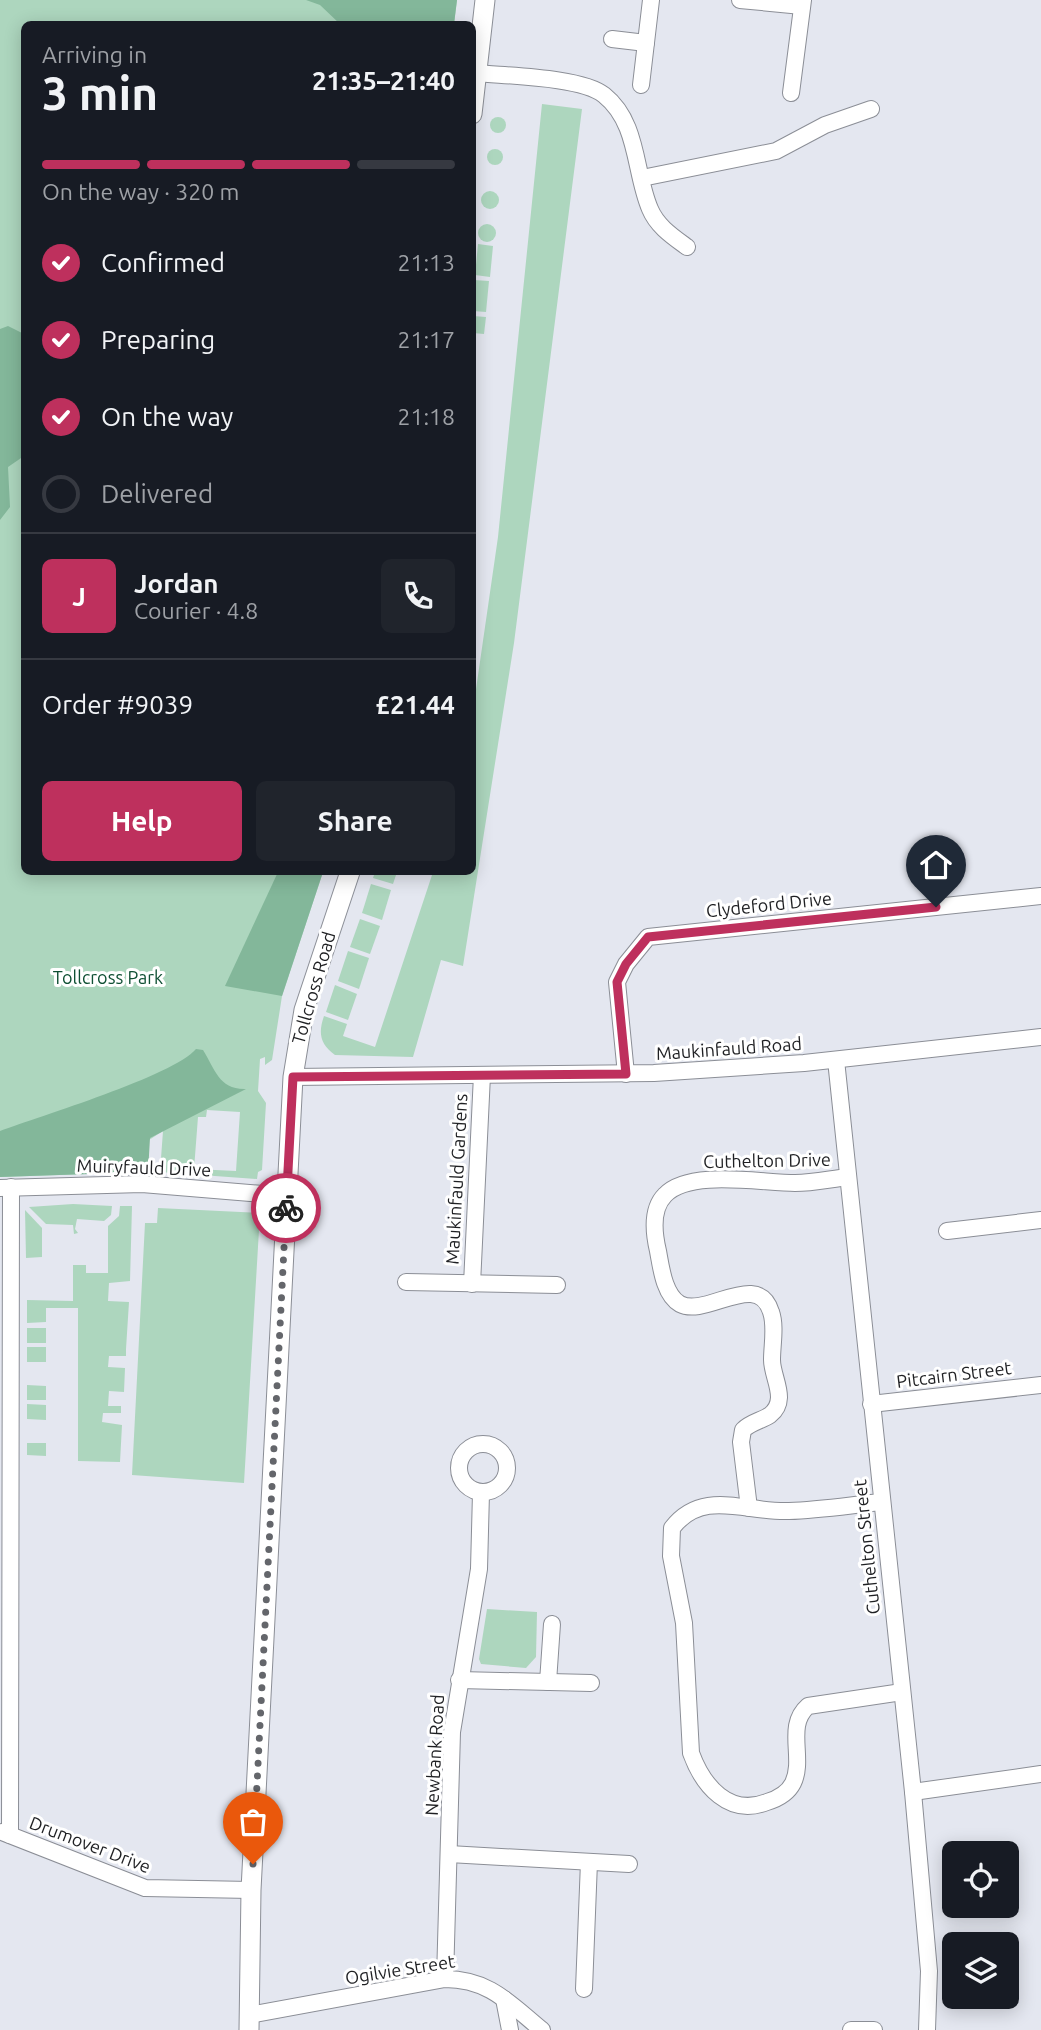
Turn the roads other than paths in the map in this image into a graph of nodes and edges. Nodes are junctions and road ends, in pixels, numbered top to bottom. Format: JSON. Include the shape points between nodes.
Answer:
{"nodes":[{"id":1,"x":485,"y":0,"type":"edge"},
{"id":2,"x":652,"y":0,"type":"edge"},
{"id":3,"x":740,"y":0,"type":"edge"},
{"id":4,"x":803,"y":3,"type":"edge"},
{"id":5,"x":612,"y":39,"type":"dead end"},
{"id":6,"x":646,"y":43,"type":"junction"},
{"id":7,"x":477,"y":74,"type":"junction"},
{"id":8,"x":476,"y":82,"type":"edge"},
{"id":9,"x":641,"y":85,"type":"dead end"},
{"id":10,"x":791,"y":93,"type":"dead end"},
{"id":11,"x":871,"y":109,"type":"dead end"},
{"id":12,"x":642,"y":178,"type":"junction"},
{"id":13,"x":687,"y":247,"type":"dead end"},
{"id":14,"x":349,"y":875,"type":"edge"},
{"id":15,"x":1041,"y":896,"type":"edge"},
{"id":16,"x":1041,"y":1037,"type":"edge"},
{"id":17,"x":836,"y":1060,"type":"junction"},
{"id":18,"x":626,"y":1074,"type":"junction"},
{"id":19,"x":482,"y":1075,"type":"junction"},
{"id":20,"x":293,"y":1077,"type":"junction"},
{"id":21,"x":848,"y":1177,"type":"junction"},
{"id":22,"x":6,"y":1188,"type":"edge"},
{"id":23,"x":287,"y":1196,"type":"junction"},
{"id":24,"x":1041,"y":1220,"type":"edge"},
{"id":25,"x":947,"y":1231,"type":"dead end"},
{"id":26,"x":407,"y":1282,"type":"dead end"},
{"id":27,"x":471,"y":1284,"type":"junction"},
{"id":28,"x":557,"y":1285,"type":"dead end"},
{"id":29,"x":1041,"y":1385,"type":"edge"},
{"id":30,"x":871,"y":1404,"type":"junction"},
{"id":31,"x":481,"y":1493,"type":"dead end"},
{"id":32,"x":881,"y":1502,"type":"junction"},
{"id":33,"x":749,"y":1508,"type":"junction"},
{"id":34,"x":552,"y":1624,"type":"dead end"},
{"id":35,"x":459,"y":1680,"type":"junction"},
{"id":36,"x":548,"y":1682,"type":"junction"},
{"id":37,"x":591,"y":1682,"type":"dead end"},
{"id":38,"x":902,"y":1692,"type":"junction"},
{"id":39,"x":1041,"y":1774,"type":"edge"},
{"id":40,"x":913,"y":1791,"type":"junction"},
{"id":41,"x":5,"y":1833,"type":"edge"},
{"id":42,"x":449,"y":1854,"type":"junction"},
{"id":43,"x":589,"y":1862,"type":"junction"},
{"id":44,"x":629,"y":1864,"type":"dead end"},
{"id":45,"x":251,"y":1890,"type":"junction"},
{"id":46,"x":445,"y":1979,"type":"junction"},
{"id":47,"x":584,"y":1989,"type":"dead end"},
{"id":48,"x":504,"y":1999,"type":"junction"},
{"id":49,"x":249,"y":2022,"type":"edge"},
{"id":50,"x":510,"y":2030,"type":"edge"},
{"id":51,"x":542,"y":2030,"type":"edge"},
{"id":52,"x":851,"y":2030,"type":"edge"},
{"id":53,"x":874,"y":2030,"type":"edge"},
{"id":54,"x":927,"y":2030,"type":"edge"}],
"edges":[{"from":1,"to":7,"type":"street"},
{"from":2,"to":6,"type":"street"},
{"from":3,"to":4,"type":"street"},
{"from":4,"to":10,"type":"street"},
{"from":5,"to":6,"type":"street"},
{"from":6,"to":9,"type":"street"},
{"from":7,"to":8,"type":"street"},
{"from":7,"to":12,"type":"street","via":[[567,82],[604,94],[630,130]]},
{"from":11,"to":12,"type":"street","via":[[825,125],[776,151]]},
{"from":12,"to":13,"type":"street","via":[[650,209],[663,229]]},
{"from":14,"to":20,"type":"street","name":"Tollcross Road","via":[[304,1010]]},
{"from":15,"to":18,"type":"street","name":"Clydeford Drive","via":[[648,937],[617,982]]},
{"from":16,"to":17,"type":"street","name":"Maukinfauld Road"},
{"from":17,"to":18,"type":"street","name":"Maukinfauld Road"},
{"from":17,"to":21,"type":"street","name":"Cuthelton Street"},
{"from":18,"to":19,"type":"street","name":"Maukinfauld Road"},
{"from":19,"to":20,"type":"street","name":"Maukinfauld Road"},
{"from":19,"to":27,"type":"street","name":"Maukinfauld Gardens"},
{"from":20,"to":23,"type":"street","name":"Tollcross Road"},
{"from":21,"to":30,"type":"street","name":"Cuthelton Street"},
{"from":21,"to":33,"type":"street","name":"Cuthelton Drive","via":[[799,1183],[690,1182],[658,1204],[654,1231],[671,1296],[690,1307],[748,1293],[758,1296],[772,1312],[772,1365],[779,1398],[769,1416],[743,1430]]},
{"from":22,"to":23,"type":"street","name":"Muiryfauld Drive","via":[[142,1184]]},
{"from":22,"to":41,"type":"street"},
{"from":23,"to":45,"type":"street","name":"Tollcross Road"},
{"from":24,"to":25,"type":"street"},
{"from":26,"to":27,"type":"street","name":"Maukinfauld Gardens"},
{"from":27,"to":28,"type":"street","name":"Maukinfauld Gardens"},
{"from":29,"to":30,"type":"street","name":"Pitcairn Street"},
{"from":30,"to":32,"type":"street","name":"Cuthelton Street"},
{"from":31,"to":35,"type":"street","name":"Newbank Road","via":[[479,1569]]},
{"from":32,"to":33,"type":"street","via":[[790,1511]]},
{"from":32,"to":38,"type":"street","name":"Cuthelton Street"},
{"from":33,"to":38,"type":"street","via":[[720,1503],[702,1506],[679,1518],[670,1538],[684,1623],[689,1737],[697,1769],[708,1785],[733,1805],[748,1807],[775,1800],[795,1780],[800,1712],[808,1706]]},
{"from":34,"to":36,"type":"street"},
{"from":35,"to":36,"type":"street"},
{"from":35,"to":42,"type":"street","name":"Newbank Road","via":[[452,1732]]},
{"from":36,"to":37,"type":"street"},
{"from":38,"to":40,"type":"street","name":"Cuthelton Street"},
{"from":39,"to":40,"type":"street"},
{"from":40,"to":54,"type":"street","name":"Cuthelton Street","via":[[929,1971]]},
{"from":41,"to":45,"type":"street","name":"Drumover Drive","via":[[145,1888]]},
{"from":42,"to":43,"type":"street"},
{"from":42,"to":46,"type":"street","name":"Newbank Road"},
{"from":43,"to":44,"type":"street"},
{"from":43,"to":47,"type":"street"},
{"from":45,"to":49,"type":"street","name":"Tollcross Road"},
{"from":46,"to":48,"type":"street","name":"Ogilvie Street","via":[[468,1979]]},
{"from":46,"to":49,"type":"street","name":"Ogilvie Street"},
{"from":48,"to":50,"type":"street"},
{"from":48,"to":51,"type":"street","name":"Ogilvie Street"},
{"from":52,"to":53,"type":"street"}]}
